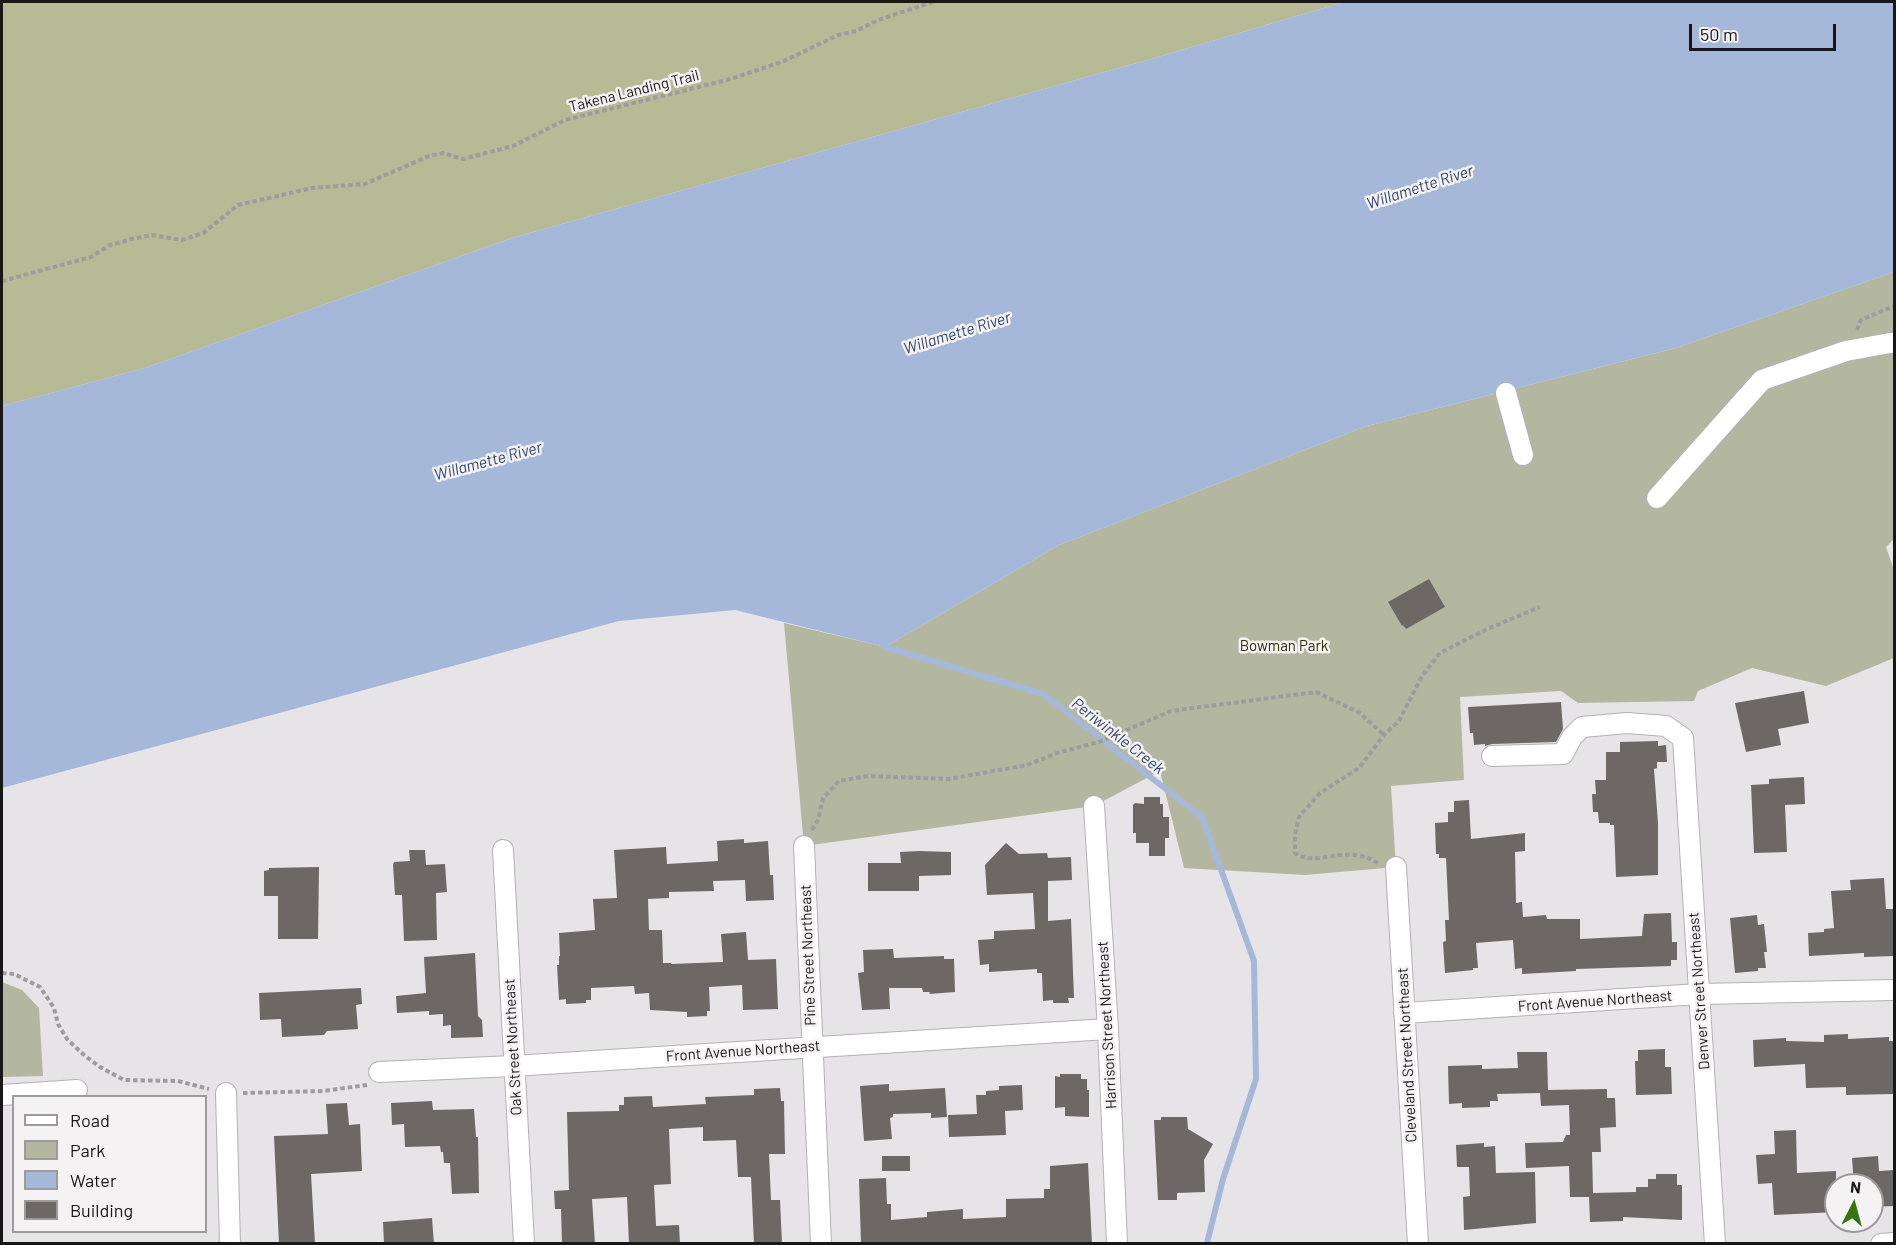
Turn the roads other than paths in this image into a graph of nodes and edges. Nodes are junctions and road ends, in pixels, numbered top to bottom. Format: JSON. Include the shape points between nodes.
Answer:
{"nodes":[{"id":1,"x":1894,"y":343,"type":"edge"},
{"id":2,"x":1506,"y":393,"type":"dead end"},
{"id":3,"x":1522,"y":455,"type":"dead end"},
{"id":4,"x":1657,"y":498,"type":"dead end"},
{"id":5,"x":1492,"y":756,"type":"dead end"},
{"id":6,"x":1094,"y":806,"type":"dead end"},
{"id":7,"x":804,"y":846,"type":"road end"},
{"id":8,"x":503,"y":850,"type":"dead end"},
{"id":9,"x":1396,"y":867,"type":"road end"},
{"id":10,"x":1894,"y":990,"type":"edge"},
{"id":11,"x":1699,"y":994,"type":"junction"},
{"id":12,"x":1404,"y":1013,"type":"junction"},
{"id":13,"x":1108,"y":1029,"type":"junction"},
{"id":14,"x":811,"y":1047,"type":"junction"},
{"id":15,"x":513,"y":1066,"type":"junction"},
{"id":16,"x":379,"y":1072,"type":"road end"},
{"id":17,"x":77,"y":1090,"type":"dead end"},
{"id":18,"x":226,"y":1093,"type":"road end"},
{"id":19,"x":2,"y":1095,"type":"edge"},
{"id":20,"x":1894,"y":1243,"type":"edge"},
{"id":21,"x":230,"y":1244,"type":"edge"},
{"id":22,"x":524,"y":1244,"type":"edge"},
{"id":23,"x":820,"y":1244,"type":"edge"},
{"id":24,"x":1117,"y":1244,"type":"edge"},
{"id":25,"x":1418,"y":1244,"type":"edge"},
{"id":26,"x":1715,"y":1244,"type":"edge"},
{"id":27,"x":1881,"y":1244,"type":"edge"}],
"edges":[{"from":1,"to":4,"type":"street","via":[[1856,350],[1762,380]]},
{"from":2,"to":3,"type":"street"},
{"from":5,"to":11,"type":"street","name":"Denver Street Northeast","via":[[1563,754],[1582,727],[1628,723],[1666,726],[1683,738]]},
{"from":6,"to":13,"type":"street","name":"Harrison Street Northeast"},
{"from":7,"to":14,"type":"street","name":"Pine Street Northeast"},
{"from":8,"to":15,"type":"street","name":"Oak Street Northeast"},
{"from":9,"to":12,"type":"street","name":"Cleveland Street Northeast"},
{"from":10,"to":11,"type":"street","name":"Front Avenue Northeast"},
{"from":11,"to":12,"type":"street","name":"Front Avenue Northeast"},
{"from":11,"to":26,"type":"street","name":"Denver Street Northeast"},
{"from":12,"to":25,"type":"street","name":"Cleveland Street Northeast"},
{"from":13,"to":14,"type":"street","name":"Front Avenue Northeast"},
{"from":13,"to":24,"type":"street","name":"Harrison Street Northeast"},
{"from":14,"to":15,"type":"street","name":"Front Avenue Northeast"},
{"from":14,"to":23,"type":"street","name":"Pine Street Northeast"},
{"from":15,"to":16,"type":"street","name":"Front Avenue Northeast"},
{"from":15,"to":22,"type":"street","name":"Oak Street Northeast"},
{"from":17,"to":19,"type":"street"},
{"from":18,"to":21,"type":"street"},
{"from":20,"to":27,"type":"street"}]}
